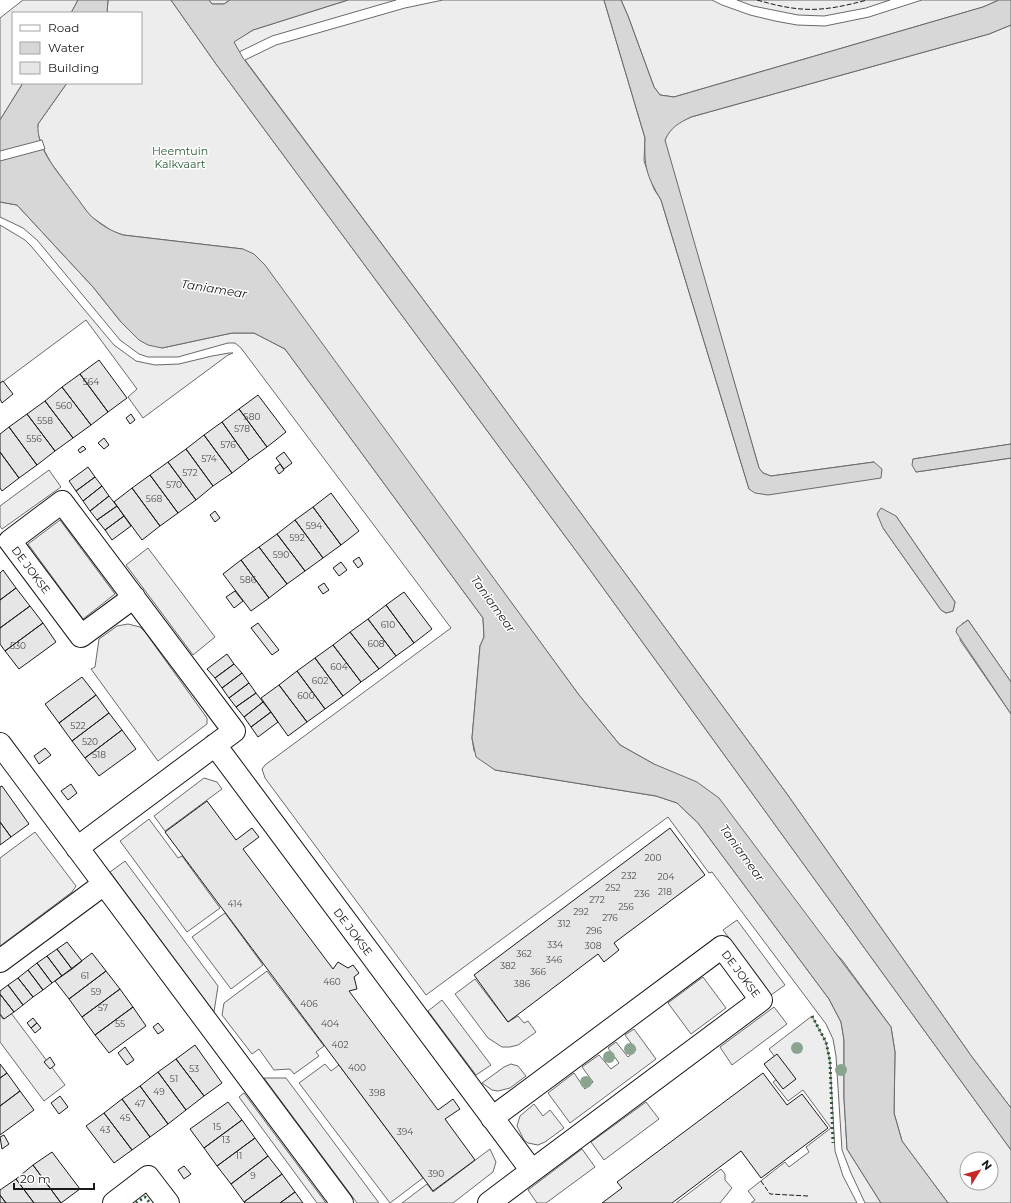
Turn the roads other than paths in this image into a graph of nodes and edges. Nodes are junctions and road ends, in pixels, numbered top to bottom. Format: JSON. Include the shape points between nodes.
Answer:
{"nodes":[{"id":1,"x":134,"y":597,"type":"junction"},
{"id":2,"x":0,"y":744,"type":"edge"},
{"id":3,"x":215,"y":745,"type":"junction"},
{"id":4,"x":77,"y":848,"type":"junction"},
{"id":5,"x":104,"y":884,"type":"junction"},
{"id":6,"x":0,"y":961,"type":"edge"},
{"id":7,"x":492,"y":1118,"type":"junction"},
{"id":8,"x":532,"y":1171,"type":"junction"},
{"id":9,"x":114,"y":1203,"type":"edge"},
{"id":10,"x":168,"y":1203,"type":"edge"},
{"id":11,"x":342,"y":1203,"type":"edge"},
{"id":12,"x":489,"y":1203,"type":"edge"}],
"edges":[{"from":1,"to":1,"type":"street","name":"DE JOKSE","via":[[62,502],[10,541],[81,636]]},
{"from":1,"to":3,"type":"street","name":"DE JOKSE","via":[[234,731]]},
{"from":2,"to":4,"type":"street"},
{"from":3,"to":4,"type":"street","name":"DE JOKSE"},
{"from":3,"to":7,"type":"street","name":"DE JOKSE"},
{"from":4,"to":5,"type":"street"},
{"from":5,"to":6,"type":"street"},
{"from":5,"to":11,"type":"street"},
{"from":7,"to":8,"type":"street","name":"DE JOKSE"},
{"from":7,"to":8,"type":"street","name":"DE JOKSE","via":[[722,947],[761,1000]]},
{"from":8,"to":12,"type":"street","name":"DE JOKSE"},
{"from":9,"to":10,"type":"street","via":[[148,1177]]}]}
